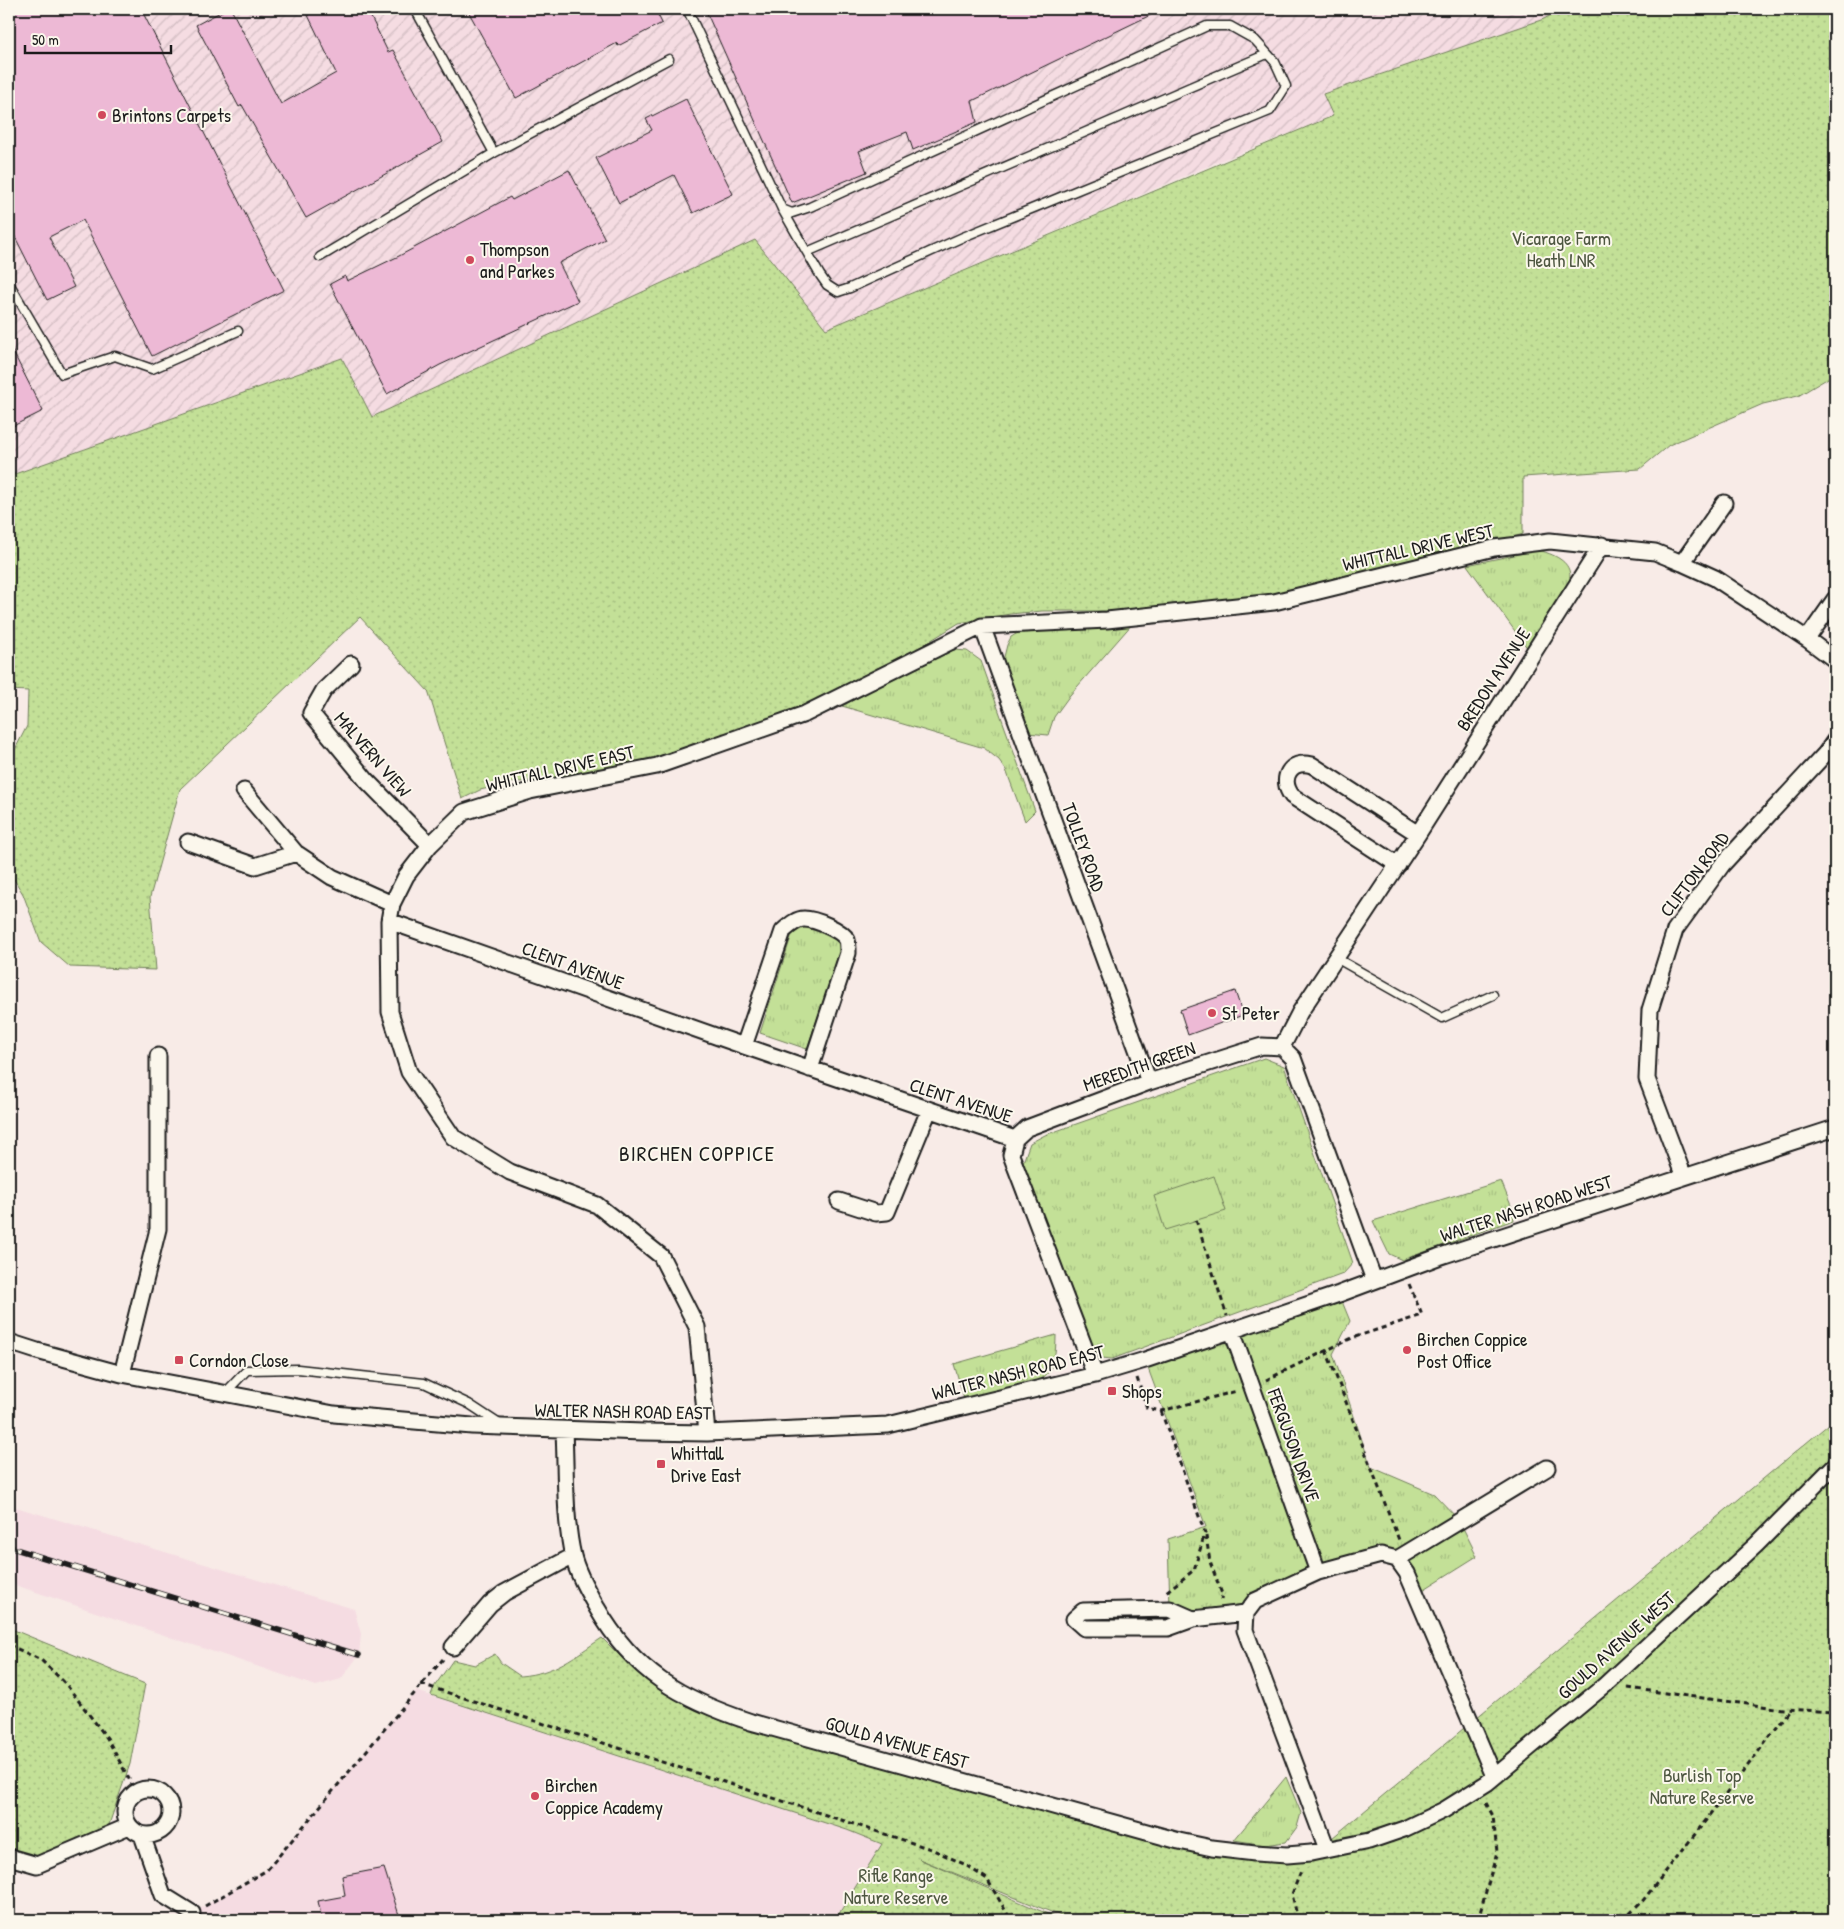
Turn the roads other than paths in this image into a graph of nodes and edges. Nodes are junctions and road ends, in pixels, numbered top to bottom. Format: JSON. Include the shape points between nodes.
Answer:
{"nodes":[{"id":1,"x":415,"y":9,"type":"edge"},
{"id":2,"x":687,"y":9,"type":"edge"},
{"id":3,"x":1268,"y":54,"type":"junction"},
{"id":4,"x":669,"y":60,"type":"dead end"},
{"id":5,"x":494,"y":154,"type":"junction"},
{"id":6,"x":782,"y":209,"type":"junction"},
{"id":7,"x":807,"y":252,"type":"junction"},
{"id":8,"x":320,"y":257,"type":"dead end"},
{"id":9,"x":9,"y":283,"type":"edge"},
{"id":10,"x":238,"y":331,"type":"dead end"},
{"id":11,"x":1724,"y":503,"type":"dead end"},
{"id":12,"x":1602,"y":545,"type":"junction"},
{"id":13,"x":1682,"y":563,"type":"junction"},
{"id":14,"x":1835,"y":599,"type":"edge"},
{"id":15,"x":982,"y":626,"type":"junction"},
{"id":16,"x":1807,"y":639,"type":"junction"},
{"id":17,"x":1835,"y":660,"type":"edge"},
{"id":18,"x":351,"y":664,"type":"dead end"},
{"id":19,"x":1835,"y":740,"type":"edge"},
{"id":20,"x":244,"y":791,"type":"dead end"},
{"id":21,"x":1418,"y":834,"type":"junction"},
{"id":22,"x":188,"y":842,"type":"dead end"},
{"id":23,"x":430,"y":845,"type":"junction"},
{"id":24,"x":296,"y":853,"type":"junction"},
{"id":25,"x":1398,"y":865,"type":"junction"},
{"id":26,"x":392,"y":904,"type":"junction"},
{"id":27,"x":390,"y":921,"type":"junction"},
{"id":28,"x":1336,"y":958,"type":"junction"},
{"id":29,"x":1493,"y":995,"type":"dead end"},
{"id":30,"x":744,"y":1046,"type":"junction"},
{"id":31,"x":1282,"y":1047,"type":"junction"},
{"id":32,"x":158,"y":1056,"type":"dead end"},
{"id":33,"x":810,"y":1069,"type":"junction"},
{"id":34,"x":1149,"y":1082,"type":"junction"},
{"id":35,"x":929,"y":1110,"type":"junction"},
{"id":36,"x":1835,"y":1128,"type":"edge"},
{"id":37,"x":1015,"y":1139,"type":"junction"},
{"id":38,"x":1684,"y":1177,"type":"junction"},
{"id":39,"x":839,"y":1201,"type":"dead end"},
{"id":40,"x":1374,"y":1280,"type":"junction"},
{"id":41,"x":1232,"y":1331,"type":"junction"},
{"id":42,"x":9,"y":1342,"type":"edge"},
{"id":43,"x":122,"y":1374,"type":"junction"},
{"id":44,"x":1095,"y":1375,"type":"junction"},
{"id":45,"x":225,"y":1393,"type":"junction"},
{"id":46,"x":506,"y":1428,"type":"junction"},
{"id":47,"x":564,"y":1430,"type":"junction"},
{"id":48,"x":708,"y":1433,"type":"junction"},
{"id":49,"x":1835,"y":1465,"type":"edge"},
{"id":50,"x":1547,"y":1468,"type":"dead end"},
{"id":51,"x":573,"y":1556,"type":"junction"},
{"id":52,"x":1401,"y":1556,"type":"junction"},
{"id":53,"x":1318,"y":1572,"type":"junction"},
{"id":54,"x":1246,"y":1613,"type":"junction"},
{"id":55,"x":1193,"y":1619,"type":"junction"},
{"id":56,"x":453,"y":1647,"type":"road end"},
{"id":57,"x":1494,"y":1776,"type":"junction"},
{"id":58,"x":129,"y":1826,"type":"junction"},
{"id":59,"x":1404,"y":1829,"type":"joint"},
{"id":60,"x":142,"y":1835,"type":"junction"},
{"id":61,"x":1327,"y":1849,"type":"junction"},
{"id":62,"x":9,"y":1858,"type":"edge"},
{"id":63,"x":192,"y":1914,"type":"road end"}],
"edges":[{"from":1,"to":5,"type":"lane"},
{"from":2,"to":6,"type":"lane"},
{"from":3,"to":6,"type":"lane","via":[[1255,40],[1230,26],[1207,26],[810,207],[792,213]]},
{"from":3,"to":7,"type":"lane"},
{"from":3,"to":7,"type":"lane","via":[[1286,86],[1270,110],[838,292],[828,285]]},
{"from":4,"to":5,"type":"lane"},
{"from":5,"to":8,"type":"lane"},
{"from":6,"to":7,"type":"lane"},
{"from":9,"to":10,"type":"lane","via":[[62,374],[116,356],[152,369]]},
{"from":11,"to":13,"type":"street"},
{"from":12,"to":13,"type":"street","name":"WHITTALL DRIVE WEST","via":[[1655,552]]},
{"from":12,"to":15,"type":"street","name":"WHITTALL DRIVE WEST","via":[[1550,541],[1494,548],[1274,602],[1107,620]]},
{"from":12,"to":21,"type":"street","name":"BREDON AVENUE"},
{"from":13,"to":16,"type":"street","name":"WHITTALL DRIVE WEST","via":[[1715,578]]},
{"from":14,"to":16,"type":"street"},
{"from":15,"to":23,"type":"street","name":"WHITTALL DRIVE EAST","via":[[805,714],[657,766],[530,791],[464,812]]},
{"from":15,"to":34,"type":"street","name":"TOLLEY ROAD"},
{"from":16,"to":17,"type":"street","name":"WHITTALL DRIVE WEST"},
{"from":18,"to":23,"type":"street","name":"MALVERN VIEW","via":[[324,690],[311,714],[367,781]]},
{"from":19,"to":38,"type":"street","name":"CLIFTON ROAD","via":[[1722,865],[1674,930],[1650,1010],[1647,1079]]},
{"from":20,"to":24,"type":"street"},
{"from":21,"to":25,"type":"street","name":"BREDON AVENUE"},
{"from":21,"to":25,"type":"street","via":[[1312,764],[1303,762],[1289,771],[1286,789],[1292,796]]},
{"from":22,"to":24,"type":"street","via":[[255,866]]},
{"from":23,"to":26,"type":"street","name":"WHITTALL DRIVE EAST","via":[[406,876]]},
{"from":24,"to":26,"type":"street","via":[[332,876]]},
{"from":25,"to":28,"type":"street","name":"BREDON AVENUE"},
{"from":26,"to":27,"type":"street","name":"WHITTALL DRIVE EAST"},
{"from":27,"to":30,"type":"street","name":"CLENT AVENUE"},
{"from":27,"to":48,"type":"street","name":"WHITTALL DRIVE EAST","via":[[390,1012],[409,1072],[453,1136],[510,1172],[597,1205],[661,1256],[697,1327]]},
{"from":28,"to":29,"type":"lane","via":[[1442,1018]]},
{"from":28,"to":31,"type":"street","name":"BREDON AVENUE","via":[[1300,1012]]},
{"from":30,"to":33,"type":"street","name":"CLENT AVENUE"},
{"from":30,"to":33,"type":"street","via":[[783,931],[793,922],[804,919],[820,922],[837,930],[847,940],[848,953]]},
{"from":31,"to":34,"type":"street","name":"MEREDITH GREEN","via":[[1262,1046]]},
{"from":31,"to":40,"type":"street","via":[[1293,1058]]},
{"from":32,"to":43,"type":"street","via":[[158,1228]]},
{"from":33,"to":35,"type":"street","name":"CLENT AVENUE"},
{"from":34,"to":37,"type":"street","name":"MEREDITH GREEN","via":[[1027,1128]]},
{"from":35,"to":37,"type":"street","name":"CLENT AVENUE"},
{"from":35,"to":39,"type":"street","via":[[887,1212],[876,1213]]},
{"from":36,"to":38,"type":"street","name":"WALTER NASH ROAD WEST"},
{"from":37,"to":44,"type":"street","via":[[1012,1155]]},
{"from":38,"to":40,"type":"street","name":"WALTER NASH ROAD WEST"},
{"from":40,"to":41,"type":"street","name":"WALTER NASH ROAD WEST"},
{"from":41,"to":44,"type":"street","name":"WALTER NASH ROAD EAST"},
{"from":41,"to":53,"type":"street","name":"FERGUSON DRIVE"},
{"from":42,"to":43,"type":"street","name":"WALTER NASH ROAD EAST"},
{"from":43,"to":45,"type":"street","name":"WALTER NASH ROAD EAST"},
{"from":44,"to":48,"type":"street","name":"WALTER NASH ROAD EAST","via":[[888,1425]]},
{"from":45,"to":46,"type":"street","name":"WALTER NASH ROAD EAST","via":[[334,1414]]},
{"from":45,"to":46,"type":"lane","via":[[247,1370],[298,1369],[424,1383],[469,1404]]},
{"from":46,"to":47,"type":"street","name":"WALTER NASH ROAD EAST"},
{"from":47,"to":48,"type":"street","name":"WALTER NASH ROAD EAST"},
{"from":47,"to":51,"type":"street","name":"GOULD AVENUE EAST"},
{"from":49,"to":57,"type":"street","name":"GOULD AVENUE WEST","via":[[1757,1544],[1605,1685]]},
{"from":50,"to":52,"type":"street"},
{"from":51,"to":56,"type":"street","via":[[504,1593],[490,1604]]},
{"from":51,"to":61,"type":"street","name":"GOULD AVENUE EAST","via":[[594,1604],[626,1649],[662,1682],[715,1710],[1179,1841],[1255,1854],[1287,1855]]},
{"from":52,"to":53,"type":"street","via":[[1381,1555]]},
{"from":52,"to":57,"type":"street"},
{"from":53,"to":54,"type":"street","via":[[1255,1601]]},
{"from":54,"to":55,"type":"street"},
{"from":54,"to":61,"type":"street","via":[[1245,1630]]},
{"from":55,"to":55,"type":"street","via":[[1168,1628],[1084,1628],[1074,1619],[1083,1611],[1155,1610],[1170,1610]]},
{"from":57,"to":59,"type":"street","name":"GOULD AVENUE WEST","via":[[1444,1810]]},
{"from":58,"to":60,"type":"street"},
{"from":58,"to":60,"type":"street","via":[[125,1810],[130,1796],[143,1789],[158,1791],[169,1801],[169,1823],[157,1834]]},
{"from":58,"to":62,"type":"street","via":[[36,1865]]},
{"from":59,"to":61,"type":"street","name":"GOULD AVENUE EAST","via":[[1369,1842]]},
{"from":60,"to":63,"type":"street","via":[[163,1895]]}]}
